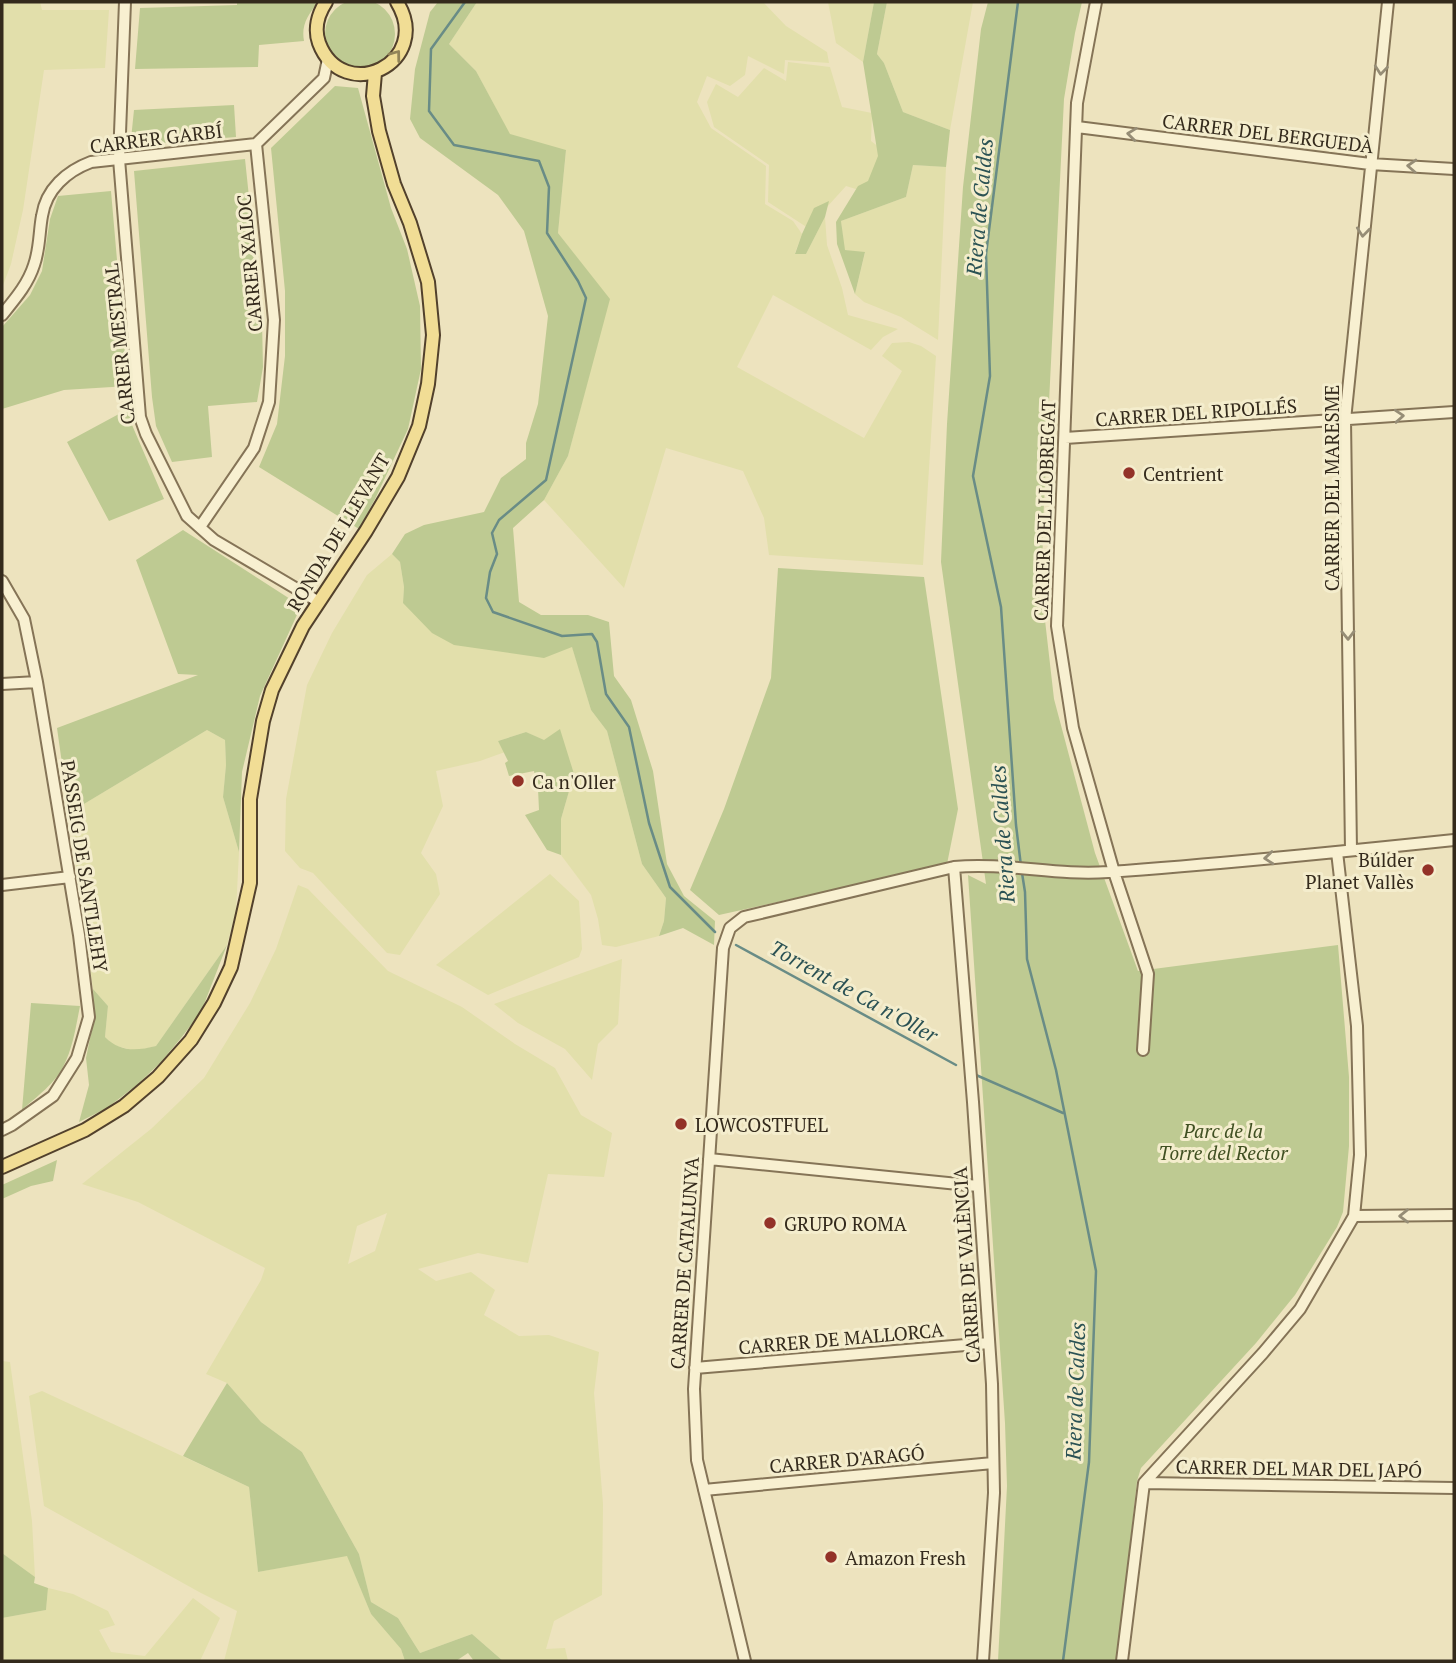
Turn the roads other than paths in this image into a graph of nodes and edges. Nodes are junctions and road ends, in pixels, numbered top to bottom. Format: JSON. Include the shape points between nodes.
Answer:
{"nodes":[{"id":1,"x":125,"y":2,"type":"edge"},
{"id":2,"x":326,"y":2,"type":"edge"},
{"id":3,"x":397,"y":2,"type":"edge"},
{"id":4,"x":1096,"y":2,"type":"edge"},
{"id":5,"x":1388,"y":2,"type":"edge"},
{"id":6,"x":328,"y":59,"type":"junction"},
{"id":7,"x":375,"y":72,"type":"junction"},
{"id":8,"x":1077,"y":127,"type":"junction"},
{"id":9,"x":256,"y":144,"type":"junction"},
{"id":10,"x":120,"y":159,"type":"junction"},
{"id":11,"x":1370,"y":164,"type":"junction"},
{"id":12,"x":1454,"y":169,"type":"edge"},
{"id":13,"x":2,"y":315,"type":"edge"},
{"id":14,"x":1454,"y":412,"type":"edge"},
{"id":15,"x":1345,"y":420,"type":"junction"},
{"id":16,"x":1065,"y":438,"type":"junction"},
{"id":17,"x":200,"y":527,"type":"junction"},
{"id":18,"x":2,"y":581,"type":"edge"},
{"id":19,"x":319,"y":602,"type":"junction"},
{"id":20,"x":37,"y":682,"type":"junction"},
{"id":21,"x":2,"y":684,"type":"edge"},
{"id":22,"x":1454,"y":840,"type":"edge"},
{"id":23,"x":1351,"y":850,"type":"junction"},
{"id":24,"x":1337,"y":852,"type":"junction"},
{"id":25,"x":954,"y":867,"type":"junction"},
{"id":26,"x":1114,"y":872,"type":"junction"},
{"id":27,"x":70,"y":877,"type":"junction"},
{"id":28,"x":2,"y":885,"type":"edge"},
{"id":29,"x":1143,"y":1050,"type":"dead end"},
{"id":30,"x":2,"y":1129,"type":"edge"},
{"id":31,"x":709,"y":1159,"type":"junction"},
{"id":32,"x":2,"y":1167,"type":"edge"},
{"id":33,"x":978,"y":1186,"type":"junction"},
{"id":34,"x":1454,"y":1215,"type":"edge"},
{"id":35,"x":1354,"y":1216,"type":"junction"},
{"id":36,"x":989,"y":1343,"type":"junction"},
{"id":37,"x":695,"y":1368,"type":"junction"},
{"id":38,"x":993,"y":1463,"type":"junction"},
{"id":39,"x":1144,"y":1483,"type":"junction"},
{"id":40,"x":1454,"y":1488,"type":"edge"},
{"id":41,"x":704,"y":1490,"type":"junction"},
{"id":42,"x":745,"y":1661,"type":"edge"},
{"id":43,"x":983,"y":1661,"type":"edge"},
{"id":44,"x":1122,"y":1661,"type":"edge"}],
"edges":[{"from":1,"to":10,"type":"street","name":"CARRER MESTRAL"},
{"from":2,"to":6,"type":"main road","via":[[320,11],[317,38]]},
{"from":7,"to":3,"type":"main road","one_way":true,"via":[[387,67],[402,50],[407,35]]},
{"from":4,"to":8,"type":"street","name":"CARRER DEL LLOBREGAT","via":[[1077,103]]},
{"from":5,"to":11,"type":"street","name":"CARRER DEL MARESME","one_way":true},
{"from":6,"to":7,"type":"main road","via":[[359,74]]},
{"from":6,"to":9,"type":"street","via":[[324,78]]},
{"from":7,"to":19,"type":"main road","name":"RONDA DE LLEVANT","via":[[373,96],[379,131],[428,282],[433,335],[428,384],[419,426],[398,477]]},
{"from":11,"to":8,"type":"street","name":"CARRER DEL BERGUEDÀ","one_way":true},
{"from":8,"to":16,"type":"street","name":"CARRER DEL LLOBREGAT"},
{"from":9,"to":10,"type":"street","name":"CARRER GARBÍ"},
{"from":9,"to":17,"type":"street","name":"CARRER XALOC","via":[[274,320],[270,402],[254,448]]},
{"from":10,"to":13,"type":"street","name":"CARRER GARBÍ","via":[[80,166],[56,185],[42,212],[38,253],[30,275]]},
{"from":10,"to":17,"type":"street","name":"CARRER MESTRAL","via":[[140,417],[187,516]]},
{"from":12,"to":11,"type":"street","name":"CARRER DEL BERGUEDÀ","one_way":true},
{"from":11,"to":15,"type":"street","name":"CARRER DEL MARESME","one_way":true},
{"from":15,"to":14,"type":"street","name":"CARRER DEL RIPOLLÉS","one_way":true},
{"from":15,"to":16,"type":"street","name":"CARRER DEL RIPOLLÉS"},
{"from":15,"to":23,"type":"street","name":"CARRER DEL MARESME","one_way":true},
{"from":16,"to":26,"type":"street","name":"CARRER DEL LLOBREGAT","via":[[1056,626],[1073,729]]},
{"from":17,"to":19,"type":"street","name":"CARRER MESTRAL","via":[[214,540]]},
{"from":18,"to":20,"type":"street","name":"PASSEIG DE SANTLLEHY","via":[[24,619]]},
{"from":19,"to":32,"type":"main road","name":"RONDA DE LLEVANT","via":[[272,690],[263,721],[250,799],[250,883],[231,967],[214,1003],[191,1040],[124,1106],[85,1130]]},
{"from":20,"to":21,"type":"street"},
{"from":20,"to":27,"type":"street","name":"PASSEIG DE SANTLLEHY"},
{"from":22,"to":23,"type":"street","name":"CARRER DE CATALUNYA"},
{"from":23,"to":24,"type":"street","name":"CARRER DE CATALUNYA"},
{"from":24,"to":26,"type":"street","name":"CARRER DE CATALUNYA","one_way":true},
{"from":24,"to":35,"type":"street","via":[[1357,1026],[1360,1155]]},
{"from":25,"to":26,"type":"street","name":"CARRER DE CATALUNYA"},
{"from":25,"to":31,"type":"street","name":"CARRER DE CATALUNYA","via":[[744,917],[730,928],[723,948]]},
{"from":25,"to":33,"type":"street","name":"CARRER DE VALÈNCIA"},
{"from":26,"to":29,"type":"street","name":"CARRER DEL LLOBREGAT","via":[[1148,974]]},
{"from":27,"to":28,"type":"street"},
{"from":27,"to":30,"type":"street","name":"PASSEIG DE SANTLLEHY","via":[[89,1017],[77,1058],[53,1096]]},
{"from":31,"to":33,"type":"street"},
{"from":31,"to":37,"type":"street","name":"CARRER DE CATALUNYA"},
{"from":33,"to":36,"type":"street","name":"CARRER DE VALÈNCIA"},
{"from":34,"to":35,"type":"street","one_way":true},
{"from":35,"to":39,"type":"street","via":[[1300,1309]]},
{"from":36,"to":37,"type":"street","name":"CARRER DE MALLORCA"},
{"from":36,"to":38,"type":"street","name":"CARRER DE VALÈNCIA"},
{"from":37,"to":41,"type":"street","name":"CARRER DE CATALUNYA","via":[[697,1460]]},
{"from":38,"to":41,"type":"street","name":"CARRER D'ARAGÓ"},
{"from":38,"to":43,"type":"street","name":"CARRER DE VALÈNCIA"},
{"from":39,"to":40,"type":"street","name":"CARRER DEL MAR DEL JAPÓ"},
{"from":39,"to":44,"type":"street"},
{"from":41,"to":42,"type":"street","name":"CARRER DE CATALUNYA"}]}
